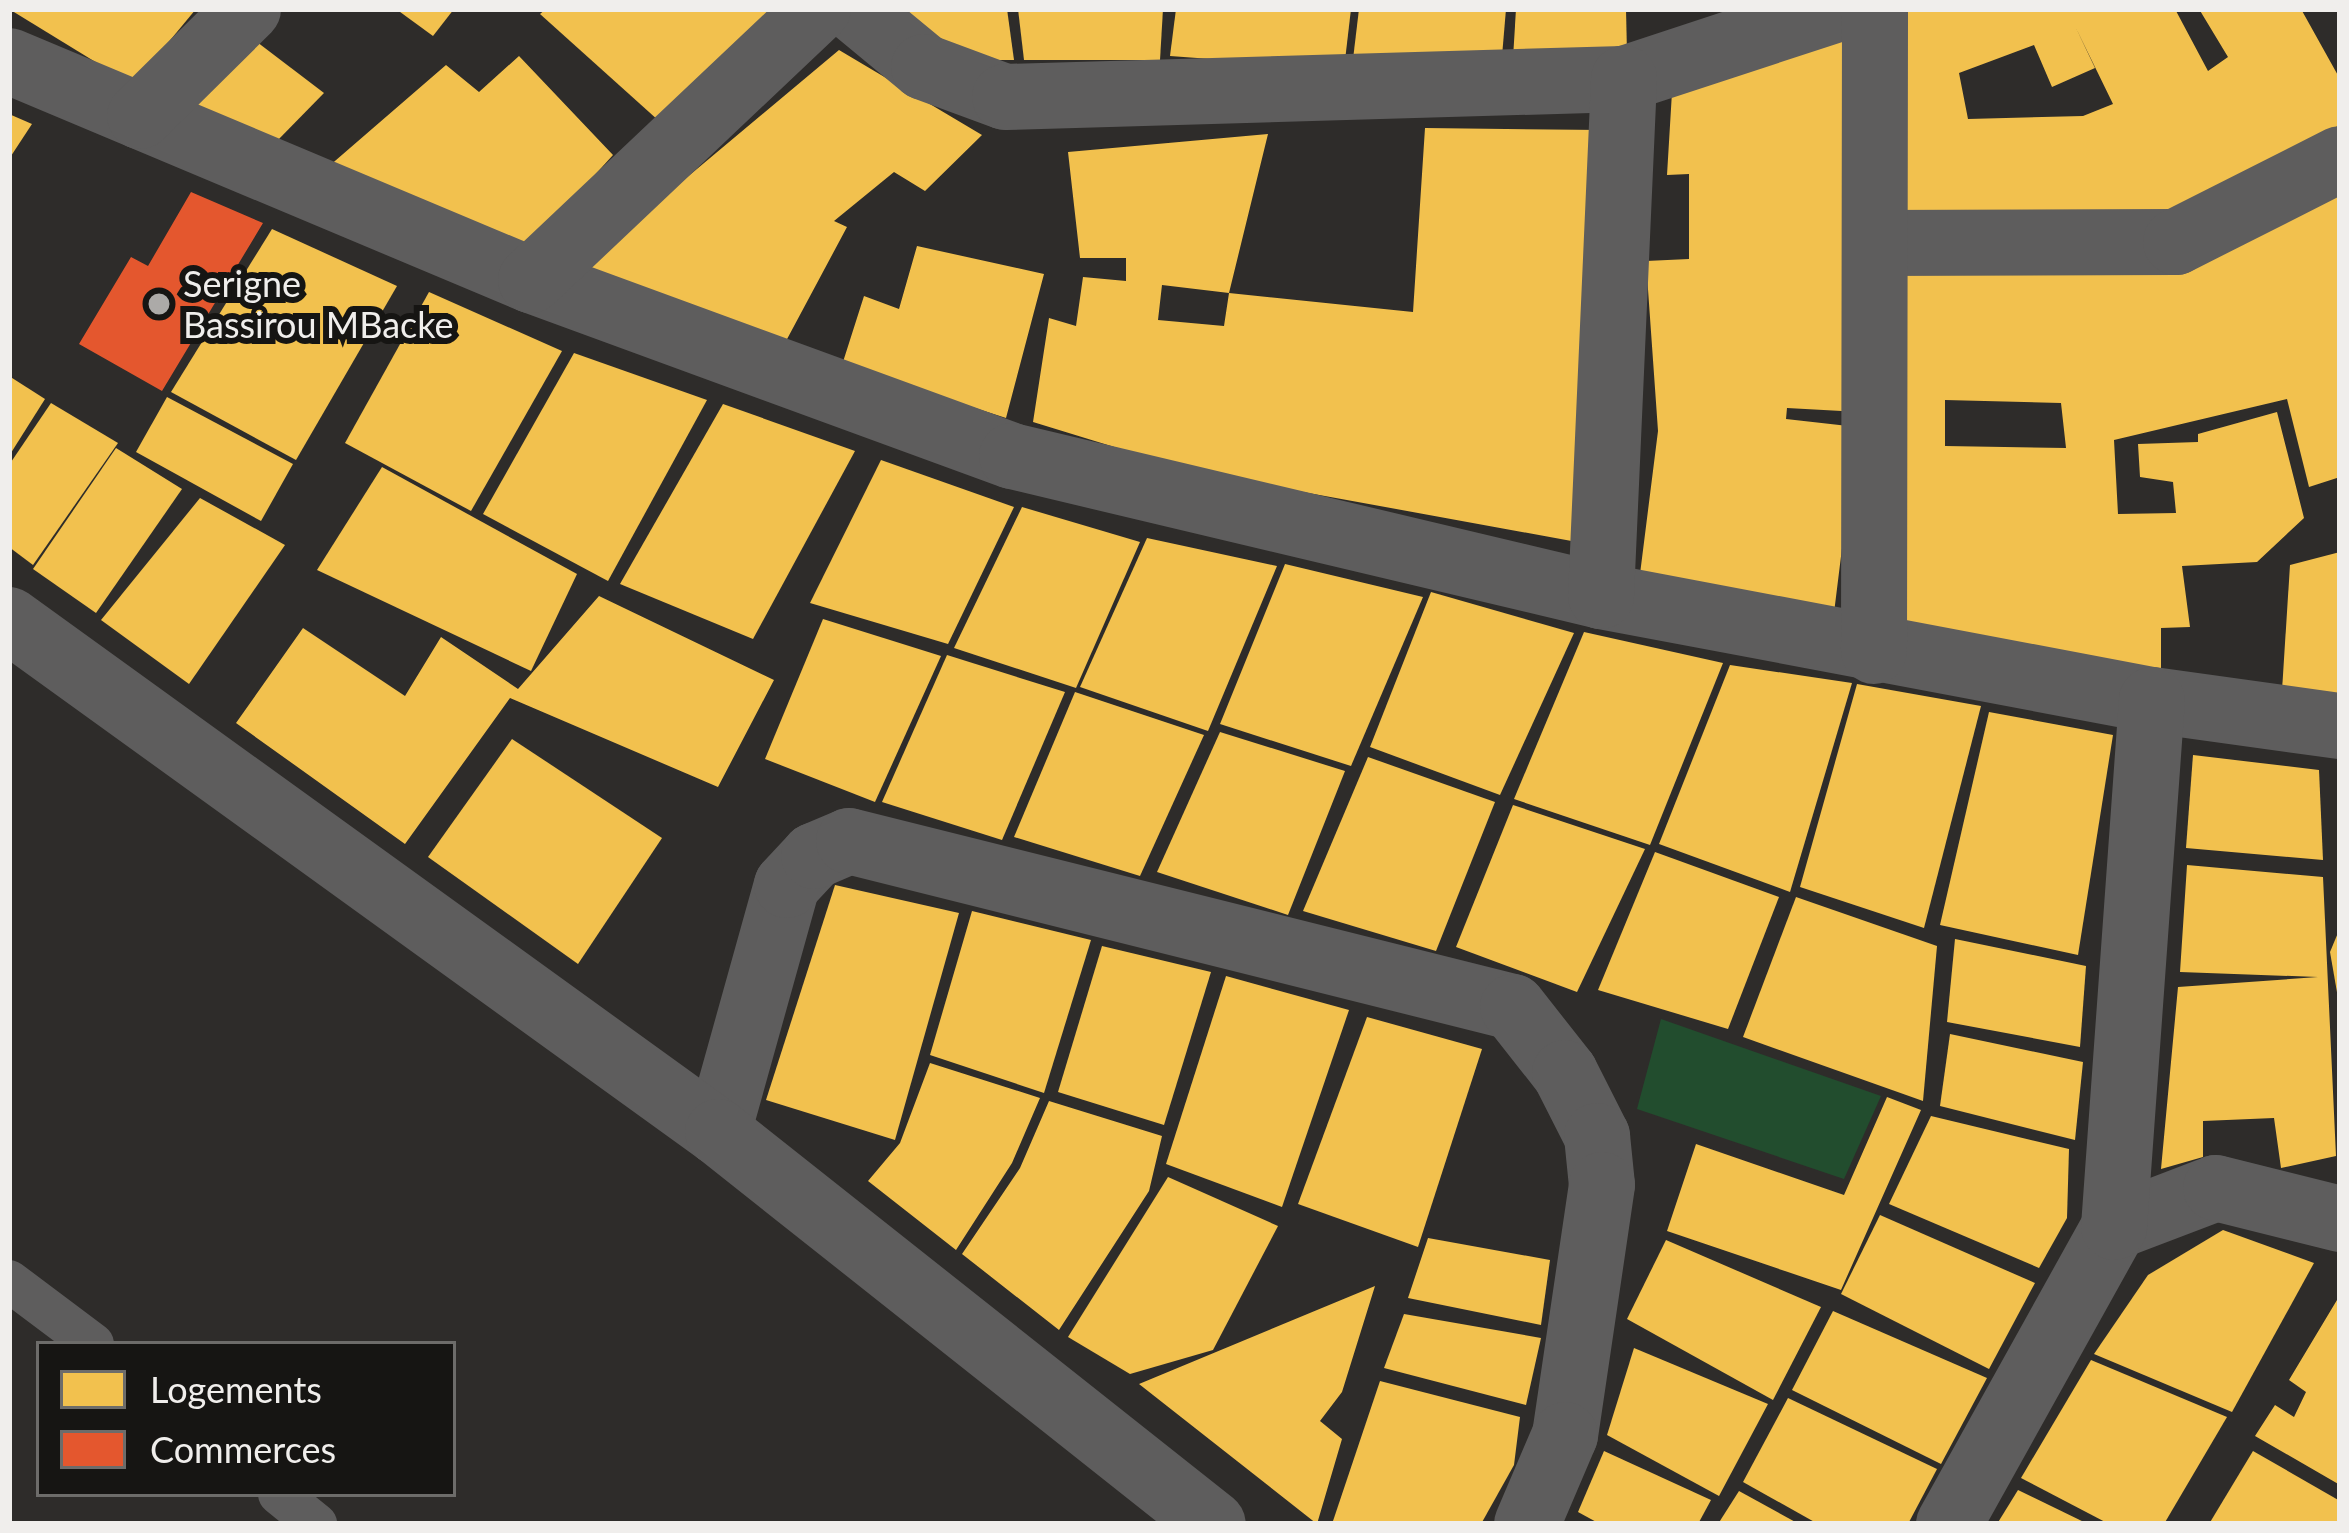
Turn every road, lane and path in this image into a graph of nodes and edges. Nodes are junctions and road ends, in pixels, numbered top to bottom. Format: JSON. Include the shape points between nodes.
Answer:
{"nodes":[{"id":1,"x":248,"y":9,"type":"edge"},
{"id":2,"x":818,"y":9,"type":"edge"},
{"id":3,"x":854,"y":9,"type":"edge"},
{"id":4,"x":1837,"y":9,"type":"edge"},
{"id":5,"x":1875,"y":9,"type":"edge"},
{"id":6,"x":9,"y":61,"type":"edge"},
{"id":7,"x":1624,"y":79,"type":"junction"},
{"id":8,"x":140,"y":116,"type":"junction"},
{"id":9,"x":2340,"y":159,"type":"edge"},
{"id":10,"x":1878,"y":243,"type":"junction"},
{"id":11,"x":531,"y":280,"type":"junction"},
{"id":12,"x":1600,"y":596,"type":"junction"},
{"id":13,"x":9,"y":620,"type":"edge"},
{"id":14,"x":1874,"y":651,"type":"junction"},
{"id":15,"x":2152,"y":700,"type":"junction"},
{"id":16,"x":2340,"y":726,"type":"edge"},
{"id":17,"x":718,"y":1132,"type":"junction"},
{"id":18,"x":2340,"y":1219,"type":"edge"},
{"id":19,"x":2114,"y":1227,"type":"junction"},
{"id":20,"x":9,"y":1281,"type":"edge"},
{"id":21,"x":89,"y":1341,"type":"edge"},
{"id":22,"x":283,"y":1497,"type":"edge"},
{"id":23,"x":316,"y":1524,"type":"edge"},
{"id":24,"x":1213,"y":1524,"type":"edge"},
{"id":25,"x":1527,"y":1524,"type":"edge"},
{"id":26,"x":1949,"y":1524,"type":"edge"}],
"edges":[{"from":1,"to":8,"type":"street"},
{"from":2,"to":11,"type":"street"},
{"from":3,"to":7,"type":"street","via":[[924,67],[1005,97]]},
{"from":4,"to":7,"type":"street"},
{"from":5,"to":10,"type":"street"},
{"from":6,"to":8,"type":"street"},
{"from":7,"to":12,"type":"street"},
{"from":8,"to":11,"type":"street"},
{"from":9,"to":10,"type":"street","via":[[2176,242]]},
{"from":10,"to":14,"type":"street"},
{"from":11,"to":12,"type":"street","via":[[1012,457]]},
{"from":12,"to":14,"type":"street"},
{"from":13,"to":17,"type":"street"},
{"from":14,"to":15,"type":"street"},
{"from":15,"to":16,"type":"street"},
{"from":15,"to":19,"type":"street"},
{"from":17,"to":24,"type":"street"},
{"from":17,"to":25,"type":"street","via":[[787,885],[814,856],[849,841],[1513,1007],[1597,1136],[1602,1185],[1565,1435]]},
{"from":18,"to":19,"type":"street","via":[[2216,1188]]},
{"from":19,"to":26,"type":"street"},
{"from":20,"to":21,"type":"lane"},
{"from":22,"to":23,"type":"lane"}]}
